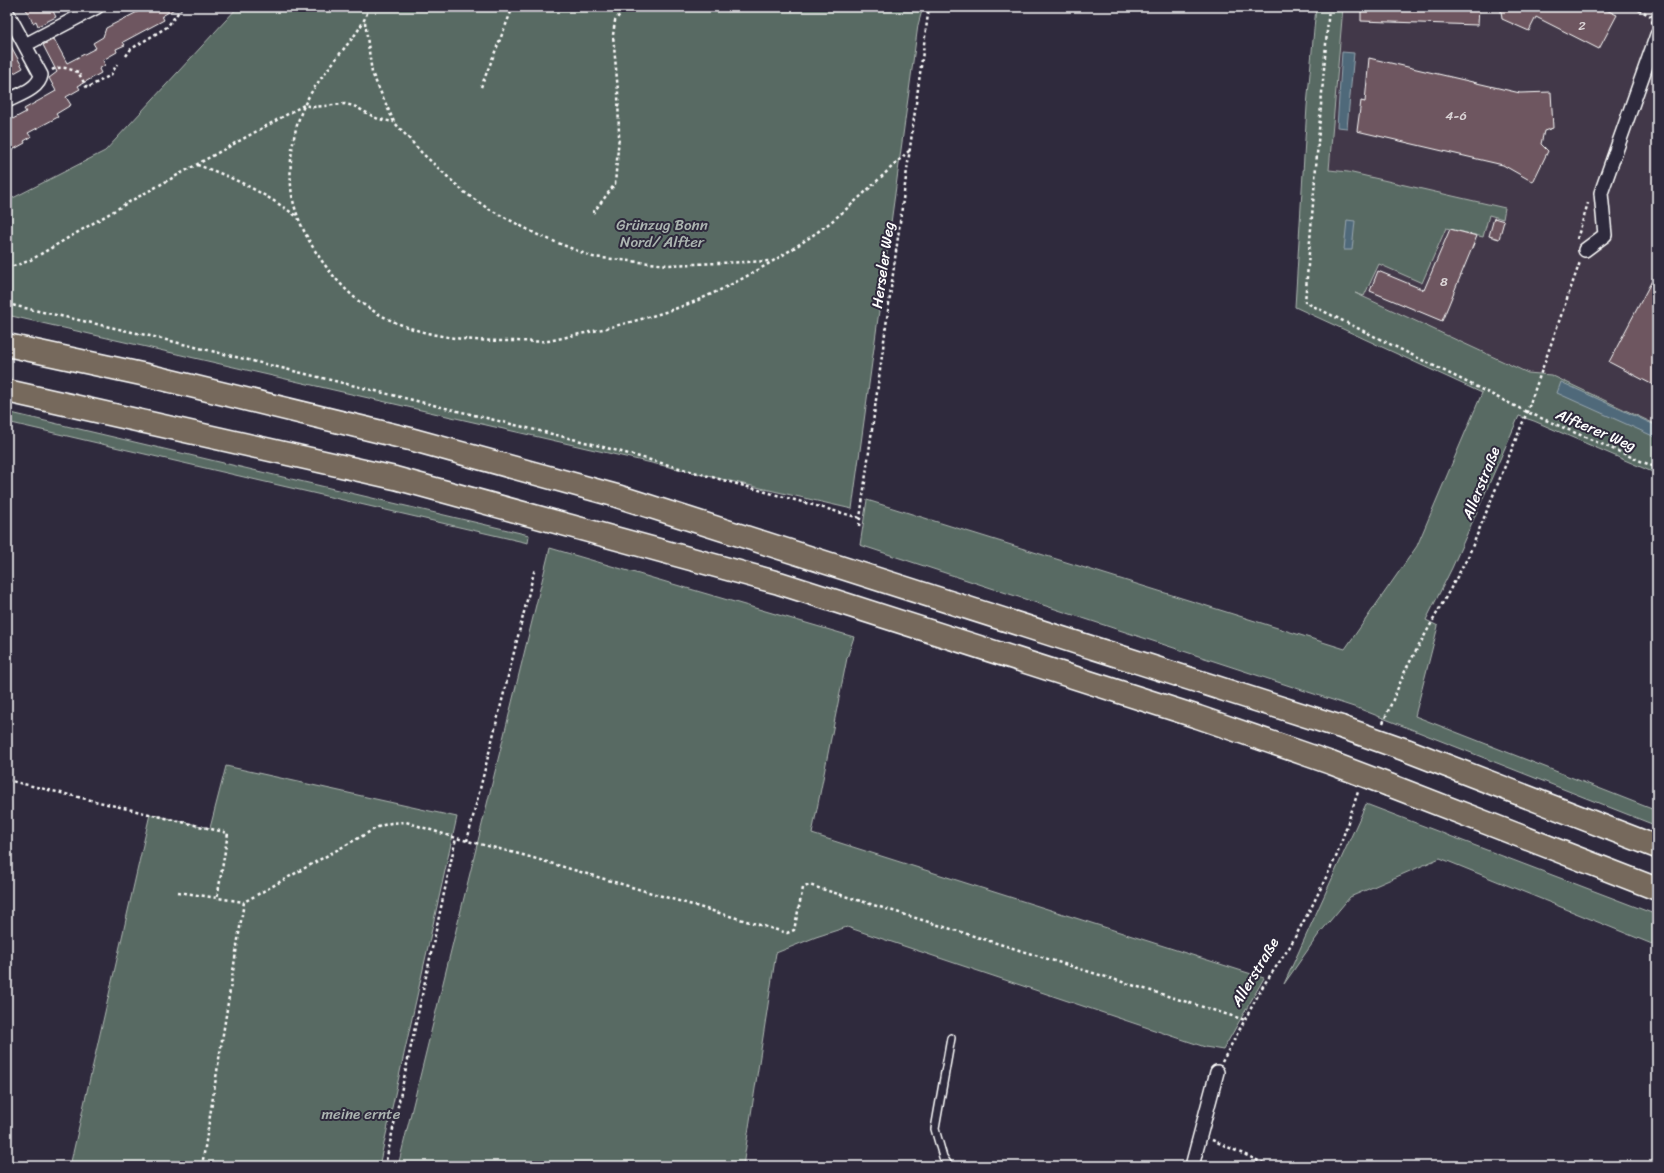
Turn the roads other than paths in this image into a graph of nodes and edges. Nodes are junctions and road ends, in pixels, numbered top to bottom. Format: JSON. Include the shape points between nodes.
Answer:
{"nodes":[{"id":1,"x":97,"y":7,"type":"edge"},
{"id":2,"x":7,"y":12,"type":"edge"},
{"id":3,"x":1657,"y":34,"type":"edge"},
{"id":4,"x":25,"y":45,"type":"junction"},
{"id":5,"x":7,"y":101,"type":"edge"},
{"id":6,"x":1585,"y":250,"type":"road end"},
{"id":7,"x":7,"y":345,"type":"edge"},
{"id":8,"x":7,"y":391,"type":"edge"},
{"id":9,"x":1657,"y":847,"type":"edge"},
{"id":10,"x":1657,"y":889,"type":"edge"},
{"id":11,"x":951,"y":1038,"type":"dead end"},
{"id":12,"x":1217,"y":1072,"type":"road end"},
{"id":13,"x":949,"y":1166,"type":"edge"},
{"id":14,"x":1192,"y":1166,"type":"edge"}],
"edges":[{"from":1,"to":4,"type":"street"},
{"from":2,"to":4,"type":"street"},
{"from":3,"to":6,"type":"street","via":[[1601,193],[1605,235]]},
{"from":4,"to":5,"type":"street","via":[[41,76],[40,80],[34,87]]},
{"from":7,"to":9,"type":"highway","bridge":true,"via":[[146,375],[410,439],[617,496],[1341,727]]},
{"from":8,"to":10,"type":"highway","bridge":true,"via":[[395,478],[779,584],[1198,716],[1332,763]]},
{"from":11,"to":13,"type":"lane","via":[[935,1129],[943,1157]]},
{"from":12,"to":14,"type":"street"}]}
